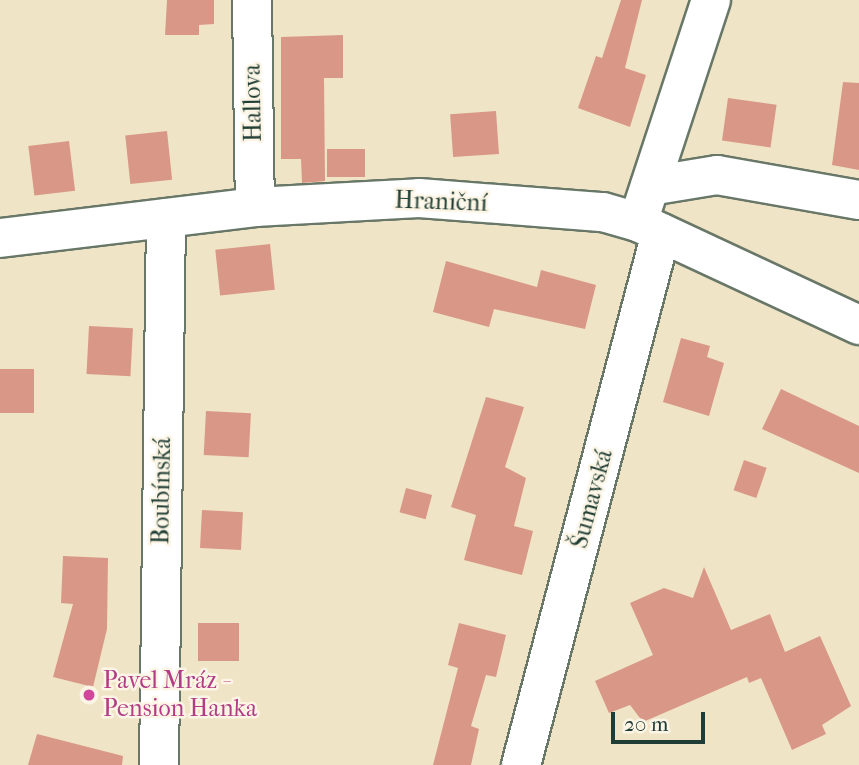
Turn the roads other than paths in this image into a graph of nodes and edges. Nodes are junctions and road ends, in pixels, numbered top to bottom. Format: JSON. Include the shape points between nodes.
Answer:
{"nodes":[{"id":1,"x":252,"y":0,"type":"edge"},
{"id":2,"x":711,"y":0,"type":"edge"},
{"id":3,"x":650,"y":186,"type":"junction"},
{"id":4,"x":859,"y":200,"type":"edge"},
{"id":5,"x":255,"y":207,"type":"junction"},
{"id":6,"x":166,"y":218,"type":"junction"},
{"id":7,"x":650,"y":228,"type":"junction"},
{"id":8,"x":0,"y":238,"type":"edge"},
{"id":9,"x":859,"y":325,"type":"edge"},
{"id":10,"x":159,"y":765,"type":"edge"},
{"id":11,"x":521,"y":765,"type":"edge"}],
"edges":[{"from":1,"to":5,"type":"street","name":"Hallova"},
{"from":2,"to":3,"type":"street","name":"Šumavská"},
{"from":3,"to":4,"type":"street","via":[[717,175]]},
{"from":3,"to":7,"type":"street","name":"Šumavská"},
{"from":5,"to":6,"type":"street","name":"Hraniční"},
{"from":5,"to":7,"type":"street","name":"Hraniční","via":[[419,198],[603,212]]},
{"from":6,"to":8,"type":"street","name":"Hraniční"},
{"from":6,"to":10,"type":"street","name":"Boubínská"},
{"from":7,"to":9,"type":"street","name":"Hraniční"},
{"from":7,"to":11,"type":"street","name":"Šumavská"}]}
